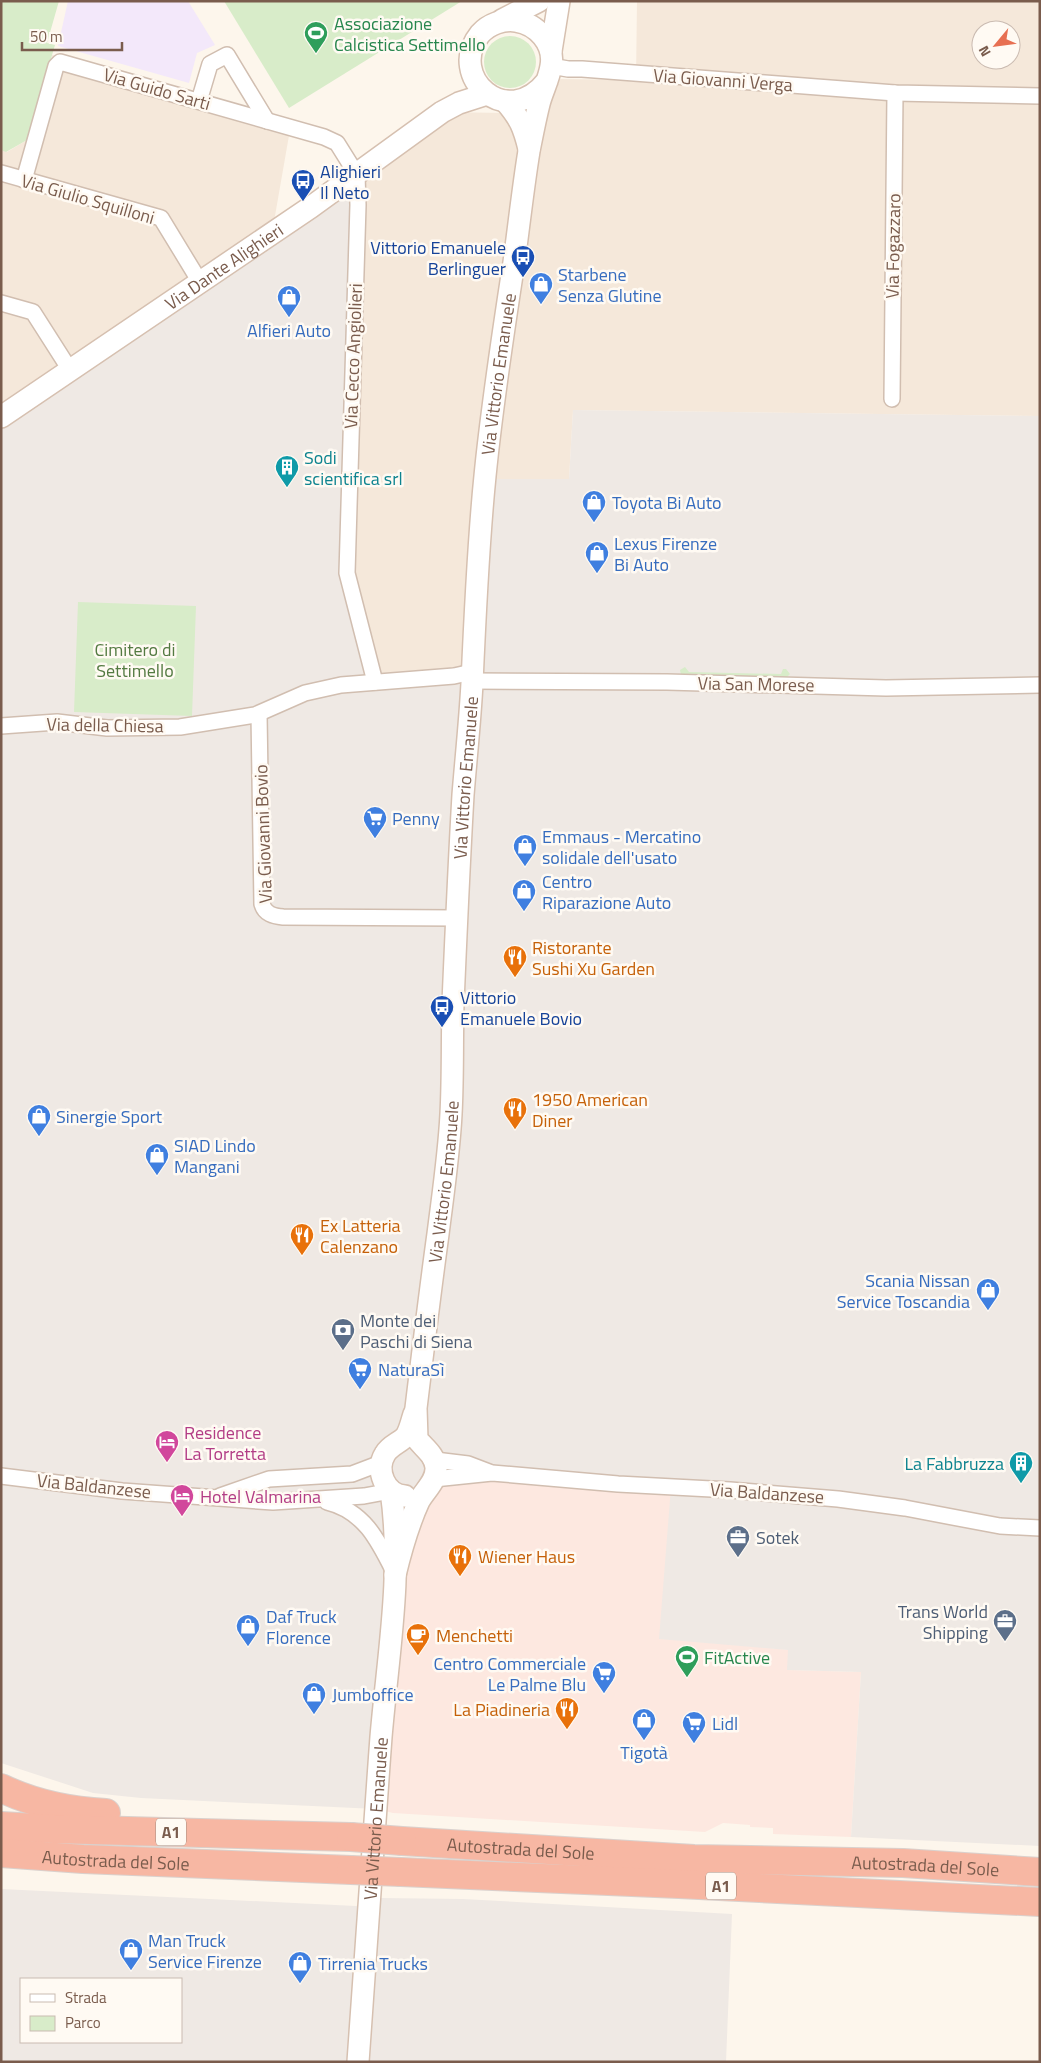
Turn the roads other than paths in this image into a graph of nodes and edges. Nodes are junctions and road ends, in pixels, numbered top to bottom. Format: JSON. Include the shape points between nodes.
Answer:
{"nodes":[{"id":1,"x":539,"y":1,"type":"edge"},
{"id":2,"x":561,"y":6,"type":"edge"},
{"id":3,"x":494,"y":24,"type":"junction"},
{"id":4,"x":471,"y":64,"type":"junction"},
{"id":5,"x":550,"y":66,"type":"junction"},
{"id":6,"x":895,"y":93,"type":"junction"},
{"id":7,"x":1040,"y":96,"type":"edge"},
{"id":8,"x":496,"y":97,"type":"junction"},
{"id":9,"x":199,"y":101,"type":"junction"},
{"id":10,"x":442,"y":112,"type":"junction"},
{"id":11,"x":267,"y":121,"type":"junction"},
{"id":12,"x":530,"y":149,"type":"junction"},
{"id":13,"x":1,"y":173,"type":"edge"},
{"id":14,"x":357,"y":175,"type":"junction"},
{"id":15,"x":24,"y":180,"type":"junction"},
{"id":16,"x":200,"y":282,"type":"junction"},
{"id":17,"x":1,"y":303,"type":"edge"},
{"id":18,"x":70,"y":370,"type":"junction"},
{"id":19,"x":892,"y":399,"type":"dead end"},
{"id":20,"x":1,"y":417,"type":"edge"},
{"id":21,"x":472,"y":676,"type":"junction"},
{"id":22,"x":375,"y":682,"type":"junction"},
{"id":23,"x":1040,"y":685,"type":"edge"},
{"id":24,"x":259,"y":714,"type":"junction"},
{"id":25,"x":1,"y":726,"type":"edge"},
{"id":26,"x":457,"y":918,"type":"junction"},
{"id":27,"x":416,"y":1408,"type":"junction"},
{"id":28,"x":395,"y":1444,"type":"junction"},
{"id":29,"x":421,"y":1444,"type":"junction"},
{"id":30,"x":381,"y":1463,"type":"junction"},
{"id":31,"x":1,"y":1476,"type":"edge"},
{"id":32,"x":431,"y":1477,"type":"junction"},
{"id":33,"x":391,"y":1491,"type":"junction"},
{"id":34,"x":216,"y":1497,"type":"junction"},
{"id":35,"x":316,"y":1499,"type":"junction"},
{"id":36,"x":1040,"y":1528,"type":"edge"},
{"id":37,"x":395,"y":1575,"type":"junction"},
{"id":38,"x":1,"y":1788,"type":"edge"},
{"id":39,"x":1,"y":1826,"type":"edge"},
{"id":40,"x":346,"y":1836,"type":"junction"},
{"id":41,"x":1,"y":1853,"type":"edge"},
{"id":42,"x":83,"y":1858,"type":"junction"},
{"id":43,"x":1,"y":1867,"type":"edge"},
{"id":44,"x":1040,"y":1872,"type":"edge"},
{"id":45,"x":1040,"y":1902,"type":"edge"},
{"id":46,"x":358,"y":2062,"type":"edge"}],
"edges":[{"from":1,"to":3,"type":"main road"},
{"from":2,"to":5,"type":"main road","name":"Via Vittorio Emanuele"},
{"from":3,"to":4,"type":"main road","via":[[479,36],[471,54]]},
{"from":3,"to":5,"type":"main road","via":[[506,20],[529,24],[543,36]]},
{"from":4,"to":8,"type":"main road","name":"Via Vittorio Emanuele","via":[[479,86]]},
{"from":4,"to":10,"type":"main road","name":"Via Dante Alighieri","via":[[457,94]]},
{"from":5,"to":6,"type":"street","name":"Via Giovanni Verga"},
{"from":5,"to":8,"type":"main road","via":[[538,91],[528,98]]},
{"from":5,"to":12,"type":"main road","name":"Via Vittorio Emanuele"},
{"from":6,"to":7,"type":"street","name":"Via Giovanni Verga"},
{"from":6,"to":19,"type":"street","name":"Via Fogazzaro"},
{"from":8,"to":10,"type":"main road","name":"Via Dante Alighieri","via":[[459,103]]},
{"from":8,"to":12,"type":"main road","name":"Via Vittorio Emanuele","via":[[524,126]]},
{"from":9,"to":11,"type":"street","name":"Via Guido Sarti"},
{"from":9,"to":11,"type":"street","via":[[210,64],[227,55]]},
{"from":9,"to":15,"type":"street","name":"Via Guido Sarti","via":[[58,63]]},
{"from":10,"to":14,"type":"main road","name":"Via Dante Alighieri"},
{"from":11,"to":14,"type":"street","name":"Via Guido Sarti","via":[[332,140]]},
{"from":12,"to":21,"type":"main road","name":"Via Vittorio Emanuele","via":[[486,470]]},
{"from":13,"to":15,"type":"street","name":"Via Giulio Squilloni"},
{"from":14,"to":16,"type":"main road","name":"Via Dante Alighieri"},
{"from":14,"to":22,"type":"street","name":"Via Cecco Angiolieri","via":[[347,573]]},
{"from":15,"to":16,"type":"street","name":"Via Giulio Squilloni","via":[[160,218]]},
{"from":16,"to":18,"type":"main road","name":"Via Dante Alighieri"},
{"from":17,"to":18,"type":"street","via":[[33,312]]},
{"from":18,"to":20,"type":"main road","name":"Via Dante Alighieri"},
{"from":21,"to":22,"type":"street","name":"Via della Chiesa"},
{"from":21,"to":23,"type":"street","name":"Via San Morese","via":[[886,688]]},
{"from":21,"to":26,"type":"main road","name":"Via Vittorio Emanuele"},
{"from":22,"to":24,"type":"street","name":"Via della Chiesa","via":[[305,693]]},
{"from":24,"to":25,"type":"street","name":"Via della Chiesa","via":[[180,727],[107,728],[56,722]]},
{"from":24,"to":26,"type":"street","name":"Via Giovanni Bovio","via":[[262,904],[267,913],[283,917]]},
{"from":26,"to":27,"type":"main road","name":"Via Vittorio Emanuele","via":[[451,1114]]},
{"from":27,"to":28,"type":"main road","name":"Via Vittorio Emanuele","via":[[406,1436]]},
{"from":27,"to":29,"type":"main road","name":"Via Vittorio Emanuele","via":[[417,1439]]},
{"from":28,"to":29,"type":"main road","via":[[410,1441]]},
{"from":28,"to":30,"type":"main road","name":"Via Vittorio Emanuele"},
{"from":29,"to":32,"type":"main road","via":[[430,1451]]},
{"from":30,"to":33,"type":"main road","name":"Via Vittorio Emanuele","via":[[381,1474]]},
{"from":30,"to":34,"type":"street","name":"Via Baldanzese","via":[[352,1474],[269,1479]]},
{"from":31,"to":34,"type":"street","name":"Via Baldanzese","via":[[122,1491]]},
{"from":32,"to":33,"type":"main road","via":[[417,1495],[400,1496]]},
{"from":32,"to":36,"type":"street","name":"Via Baldanzese","via":[[492,1474],[838,1499],[1000,1526]]},
{"from":32,"to":37,"type":"main road","name":"Via Vittorio Emanuele","via":[[412,1516]]},
{"from":33,"to":35,"type":"street","name":"Via Baldanzese"},
{"from":33,"to":37,"type":"main road","name":"Via Vittorio Emanuele","via":[[395,1518]]},
{"from":34,"to":35,"type":"street","name":"Via Baldanzese","via":[[273,1502]]},
{"from":35,"to":37,"type":"street","name":"Via Baldanzese","via":[[350,1510],[361,1519],[384,1551]]},
{"from":37,"to":46,"type":"main road","name":"Via Vittorio Emanuele"},
{"from":38,"to":40,"type":"highway","via":[[72,1811],[290,1824]]},
{"from":39,"to":40,"type":"highway","name":"Autostrada del Sole","number":"A1"},
{"from":40,"to":44,"type":"highway","name":"Autostrada del Sole","number":"A1","bridge":true,"via":[[694,1859],[903,1863]]},
{"from":41,"to":42,"type":"highway","name":"Autostrada del Sole","number":"A1"},
{"from":42,"to":43,"type":"highway"},
{"from":42,"to":45,"type":"highway","name":"Autostrada del Sole","number":"A1","bridge":true}]}
